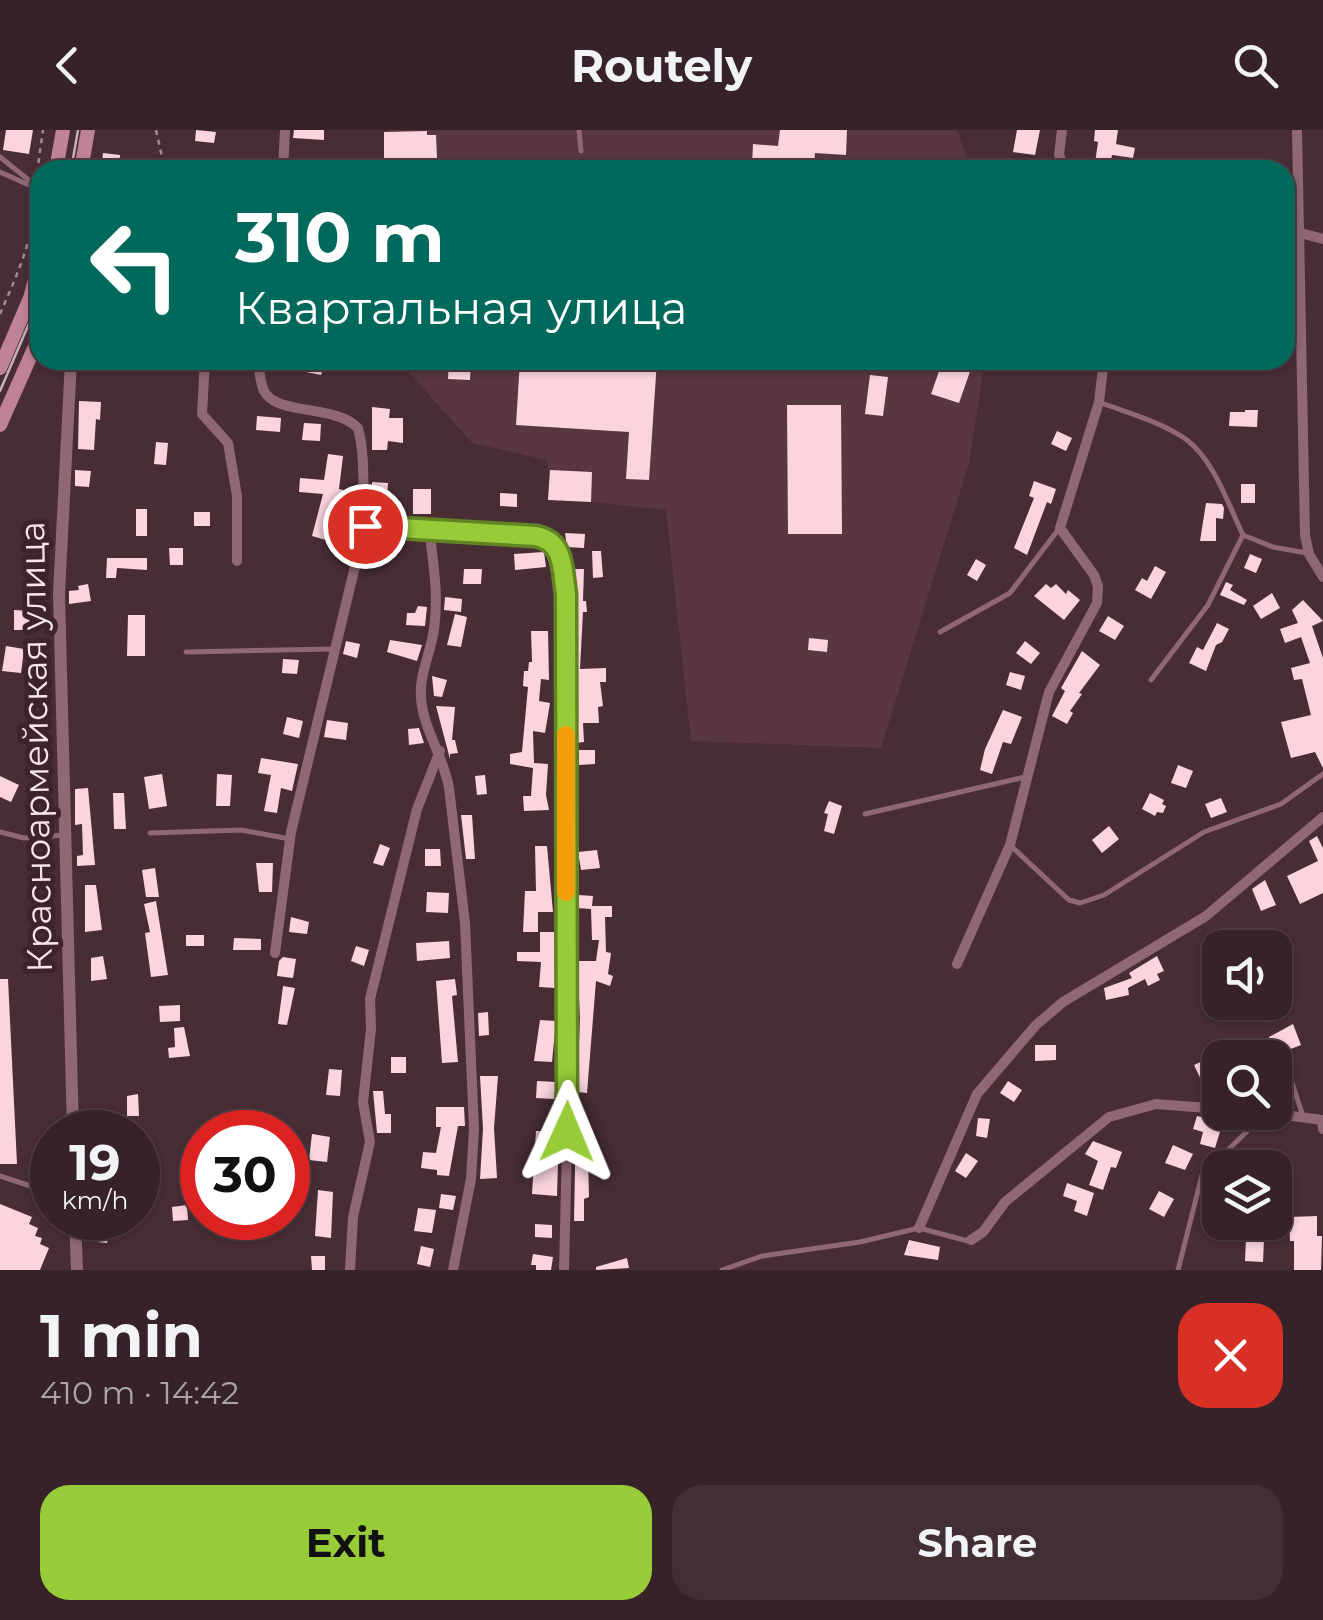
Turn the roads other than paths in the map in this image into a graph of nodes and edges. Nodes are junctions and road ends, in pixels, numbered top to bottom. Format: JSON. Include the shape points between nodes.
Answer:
{"nodes":[{"id":1,"x":62,"y":130,"type":"edge"},
{"id":2,"x":88,"y":130,"type":"edge"},
{"id":3,"x":286,"y":130,"type":"edge"},
{"id":4,"x":579,"y":130,"type":"edge"},
{"id":5,"x":1062,"y":130,"type":"edge"},
{"id":6,"x":1297,"y":130,"type":"edge"},
{"id":7,"x":581,"y":151,"type":"dead end"},
{"id":8,"x":0,"y":157,"type":"edge"},
{"id":9,"x":58,"y":160,"type":"edge"},
{"id":10,"x":83,"y":160,"type":"edge"},
{"id":11,"x":284,"y":160,"type":"edge"},
{"id":12,"x":1060,"y":160,"type":"edge"},
{"id":13,"x":0,"y":172,"type":"edge"},
{"id":14,"x":30,"y":182,"type":"edge"},
{"id":15,"x":30,"y":185,"type":"edge"},
{"id":16,"x":1295,"y":232,"type":"edge"},
{"id":17,"x":1300,"y":233,"type":"junction"},
{"id":18,"x":1323,"y":239,"type":"edge"},
{"id":19,"x":30,"y":298,"type":"edge"},
{"id":20,"x":12,"y":340,"type":"junction"},
{"id":21,"x":30,"y":344,"type":"edge"},
{"id":22,"x":30,"y":362,"type":"edge"},
{"id":23,"x":0,"y":368,"type":"edge"},
{"id":24,"x":67,"y":370,"type":"edge"},
{"id":25,"x":204,"y":370,"type":"edge"},
{"id":26,"x":260,"y":370,"type":"edge"},
{"id":27,"x":1103,"y":370,"type":"edge"},
{"id":28,"x":1100,"y":402,"type":"junction"},
{"id":29,"x":0,"y":424,"type":"edge"},
{"id":30,"x":365,"y":526,"type":"junction"},
{"id":31,"x":429,"y":528,"type":"junction"},
{"id":32,"x":1060,"y":528,"type":"junction"},
{"id":33,"x":1243,"y":536,"type":"junction"},
{"id":34,"x":1309,"y":554,"type":"junction"},
{"id":35,"x":237,"y":561,"type":"dead end"},
{"id":36,"x":1323,"y":577,"type":"edge"},
{"id":37,"x":940,"y":632,"type":"dead end"},
{"id":38,"x":337,"y":649,"type":"junction"},
{"id":39,"x":186,"y":652,"type":"dead end"},
{"id":40,"x":1151,"y":680,"type":"dead end"},
{"id":41,"x":440,"y":751,"type":"junction"},
{"id":42,"x":1323,"y":774,"type":"edge"},
{"id":43,"x":1028,"y":776,"type":"junction"},
{"id":44,"x":865,"y":814,"type":"dead end"},
{"id":45,"x":1323,"y":817,"type":"edge"},
{"id":46,"x":0,"y":832,"type":"edge"},
{"id":47,"x":150,"y":833,"type":"dead end"},
{"id":48,"x":65,"y":835,"type":"junction"},
{"id":49,"x":290,"y":838,"type":"junction"},
{"id":50,"x":1010,"y":845,"type":"junction"},
{"id":51,"x":276,"y":953,"type":"dead end"},
{"id":52,"x":956,"y":964,"type":"dead end"},
{"id":53,"x":1292,"y":1082,"type":"edge"},
{"id":54,"x":1202,"y":1108,"type":"edge"},
{"id":55,"x":71,"y":1110,"type":"edge"},
{"id":56,"x":1292,"y":1116,"type":"edge"},
{"id":57,"x":1304,"y":1117,"type":"junction"},
{"id":58,"x":1322,"y":1120,"type":"edge"},
{"id":59,"x":1323,"y":1129,"type":"edge"},
{"id":60,"x":1247,"y":1130,"type":"edge"},
{"id":61,"x":0,"y":1176,"type":"edge"},
{"id":62,"x":30,"y":1186,"type":"edge"},
{"id":63,"x":919,"y":1228,"type":"junction"},
{"id":64,"x":75,"y":1240,"type":"edge"},
{"id":65,"x":972,"y":1240,"type":"joint"},
{"id":66,"x":76,"y":1270,"type":"edge"},
{"id":67,"x":350,"y":1270,"type":"edge"},
{"id":68,"x":453,"y":1270,"type":"edge"},
{"id":69,"x":564,"y":1270,"type":"edge"},
{"id":70,"x":722,"y":1270,"type":"edge"},
{"id":71,"x":1178,"y":1270,"type":"edge"}],
"edges":[{"from":1,"to":9,"type":"main road"},
{"from":2,"to":10,"type":"main road"},
{"from":3,"to":11,"type":"street"},
{"from":4,"to":7,"type":"lane"},
{"from":5,"to":12,"type":"street"},
{"from":6,"to":17,"type":"street"},
{"from":8,"to":14,"type":"lane"},
{"from":13,"to":15,"type":"lane"},
{"from":16,"to":17,"type":"street"},
{"from":17,"to":18,"type":"street"},
{"from":17,"to":34,"type":"street"},
{"from":19,"to":20,"type":"main road"},
{"from":20,"to":21,"type":"main road"},
{"from":20,"to":23,"type":"main road"},
{"from":22,"to":29,"type":"main road"},
{"from":24,"to":48,"type":"street","name":"Красноармейская улица","via":[[58,594]]},
{"from":25,"to":35,"type":"street","via":[[202,414],[228,443]]},
{"from":26,"to":30,"type":"street","via":[[272,400],[341,416],[358,428]]},
{"from":27,"to":28,"type":"street"},
{"from":28,"to":32,"type":"street"},
{"from":28,"to":33,"type":"lane","via":[[1195,448]]},
{"from":30,"to":31,"type":"street"},
{"from":30,"to":38,"type":"street"},
{"from":31,"to":41,"type":"street","via":[[436,606],[421,697]]},
{"from":31,"to":69,"type":"street","via":[[540,537],[556,544],[560,556],[566,594]]},
{"from":32,"to":37,"type":"lane","via":[[1010,592]]},
{"from":32,"to":43,"type":"street","via":[[1097,580],[1097,604],[1049,692]]},
{"from":33,"to":34,"type":"lane"},
{"from":33,"to":40,"type":"lane","via":[[1208,605]]},
{"from":34,"to":36,"type":"street"},
{"from":38,"to":39,"type":"lane"},
{"from":38,"to":49,"type":"street"},
{"from":41,"to":67,"type":"street","via":[[418,809],[370,998],[363,1102],[370,1142],[353,1217]]},
{"from":41,"to":68,"type":"street","via":[[465,922],[474,1128]]},
{"from":42,"to":50,"type":"lane","via":[[1280,804],[1214,827],[1080,903]]},
{"from":43,"to":44,"type":"lane"},
{"from":43,"to":50,"type":"street"},
{"from":45,"to":63,"type":"street","via":[[1206,916],[1036,1025],[978,1094]]},
{"from":46,"to":48,"type":"lane"},
{"from":47,"to":49,"type":"lane","via":[[241,830]]},
{"from":48,"to":55,"type":"street","name":"Красноармейская улица"},
{"from":49,"to":51,"type":"street"},
{"from":50,"to":52,"type":"street"},
{"from":53,"to":57,"type":"lane"},
{"from":54,"to":65,"type":"street","via":[[1156,1104],[1108,1116],[1011,1197]]},
{"from":56,"to":57,"type":"street"},
{"from":57,"to":58,"type":"street"},
{"from":58,"to":59,"type":"street"},
{"from":60,"to":71,"type":"lane","via":[[1202,1175]]},
{"from":61,"to":62,"type":"lane"},
{"from":63,"to":65,"type":"lane"},
{"from":63,"to":70,"type":"lane","via":[[762,1256]]},
{"from":64,"to":66,"type":"street"}]}
